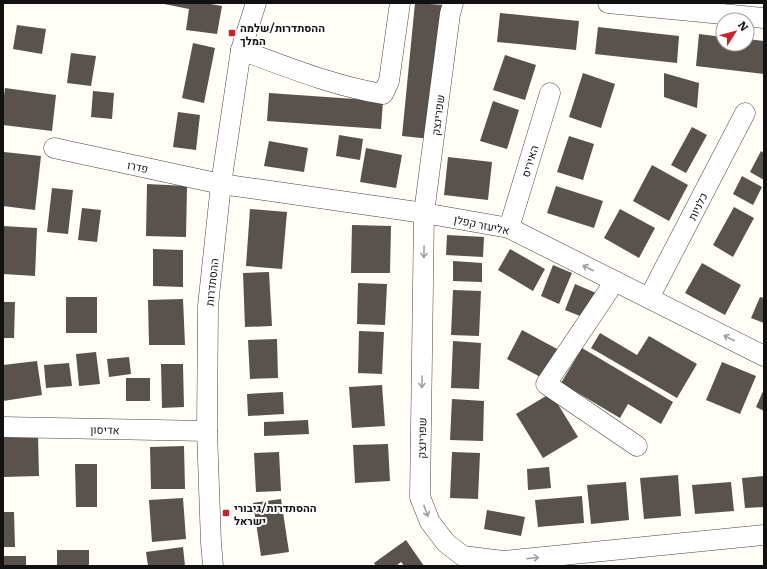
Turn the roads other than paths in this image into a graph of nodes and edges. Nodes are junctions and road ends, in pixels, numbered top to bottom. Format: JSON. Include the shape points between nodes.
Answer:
{"nodes":[{"id":1,"x":256,"y":3,"type":"edge"},
{"id":2,"x":400,"y":3,"type":"edge"},
{"id":3,"x":453,"y":3,"type":"edge"},
{"id":4,"x":608,"y":3,"type":"edge"},
{"id":5,"x":764,"y":18,"type":"edge"},
{"id":6,"x":241,"y":50,"type":"junction"},
{"id":7,"x":550,"y":93,"type":"dead end"},
{"id":8,"x":745,"y":113,"type":"dead end"},
{"id":9,"x":54,"y":148,"type":"dead end"},
{"id":10,"x":221,"y":184,"type":"junction"},
{"id":11,"x":424,"y":213,"type":"junction"},
{"id":12,"x":508,"y":228,"type":"junction"},
{"id":13,"x":615,"y":281,"type":"junction"},
{"id":14,"x":649,"y":298,"type":"junction"},
{"id":15,"x":764,"y":356,"type":"edge"},
{"id":16,"x":3,"y":427,"type":"edge"},
{"id":17,"x":207,"y":431,"type":"junction"},
{"id":18,"x":637,"y":446,"type":"dead end"},
{"id":19,"x":764,"y":535,"type":"edge"},
{"id":20,"x":213,"y":566,"type":"edge"}],
"edges":[{"from":1,"to":6,"type":"street","name":"ההסתדרות"},
{"from":2,"to":6,"type":"street","via":[[389,81],[383,94],[299,71]]},
{"from":3,"to":11,"type":"street","name":"שפרינצק"},
{"from":4,"to":5,"type":"street"},
{"from":6,"to":10,"type":"street","name":"ההסתדרות"},
{"from":7,"to":12,"type":"street","name":"האיריס"},
{"from":8,"to":14,"type":"street","name":"כלניות"},
{"from":9,"to":10,"type":"street","name":"פדרו"},
{"from":10,"to":11,"type":"street","name":"אליעזר קפלן"},
{"from":10,"to":17,"type":"street","name":"ההסתדרות","via":[[208,306]]},
{"from":11,"to":12,"type":"street","name":"אליעזר קפלן"},
{"from":11,"to":19,"type":"street","name":"שפרינצק","one_way":true,"via":[[420,497],[430,522],[446,543],[463,556],[503,561]]},
{"from":13,"to":12,"type":"street","name":"אליעזר קפלן","one_way":true},
{"from":13,"to":14,"type":"street","name":"אליעזר קפלן"},
{"from":13,"to":18,"type":"street","via":[[546,384]]},
{"from":15,"to":14,"type":"street","name":"אליעזר קפלן","one_way":true},
{"from":16,"to":17,"type":"street","name":"אדיסון"},
{"from":17,"to":20,"type":"street","name":"ההסתדרות"}]}
